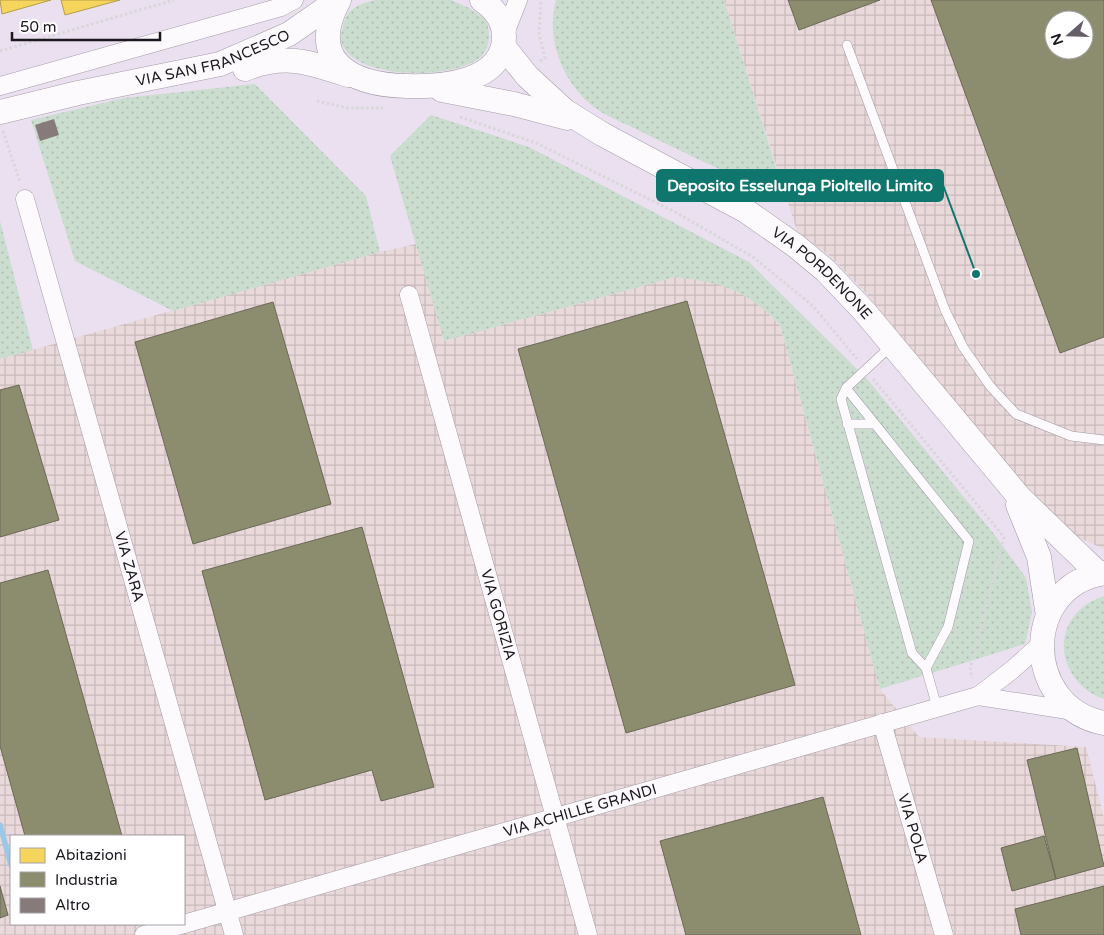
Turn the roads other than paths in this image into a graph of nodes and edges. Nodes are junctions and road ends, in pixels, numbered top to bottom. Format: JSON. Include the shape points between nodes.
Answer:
{"nodes":[{"id":1,"x":294,"y":0,"type":"edge"},
{"id":2,"x":339,"y":0,"type":"edge"},
{"id":3,"x":482,"y":0,"type":"edge"},
{"id":4,"x":518,"y":0,"type":"edge"},
{"id":5,"x":504,"y":42,"type":"junction"},
{"id":6,"x":847,"y":45,"type":"dead end"},
{"id":7,"x":352,"y":76,"type":"junction"},
{"id":8,"x":0,"y":86,"type":"edge"},
{"id":9,"x":424,"y":87,"type":"junction"},
{"id":10,"x":78,"y":93,"type":"junction"},
{"id":11,"x":0,"y":112,"type":"edge"},
{"id":12,"x":583,"y":123,"type":"junction"},
{"id":13,"x":26,"y":199,"type":"road end"},
{"id":14,"x":409,"y":295,"type":"dead end"},
{"id":15,"x":892,"y":345,"type":"junction"},
{"id":16,"x":846,"y":388,"type":"junction"},
{"id":17,"x":847,"y":424,"type":"junction"},
{"id":18,"x":874,"y":424,"type":"junction"},
{"id":19,"x":1104,"y":440,"type":"edge"},
{"id":20,"x":1008,"y":484,"type":"junction"},
{"id":21,"x":1101,"y":573,"type":"edge"},
{"id":22,"x":1048,"y":616,"type":"junction"},
{"id":23,"x":1041,"y":644,"type":"junction"},
{"id":24,"x":926,"y":668,"type":"junction"},
{"id":25,"x":978,"y":696,"type":"junction"},
{"id":26,"x":937,"y":707,"type":"junction"},
{"id":27,"x":1074,"y":711,"type":"junction"},
{"id":28,"x":882,"y":723,"type":"junction"},
{"id":29,"x":1104,"y":723,"type":"edge"},
{"id":30,"x":555,"y":817,"type":"junction"},
{"id":31,"x":227,"y":911,"type":"junction"},
{"id":32,"x":185,"y":924,"type":"edge"},
{"id":33,"x":180,"y":925,"type":"edge"},
{"id":34,"x":144,"y":935,"type":"edge"},
{"id":35,"x":234,"y":935,"type":"edge"},
{"id":36,"x":588,"y":935,"type":"edge"},
{"id":37,"x":944,"y":935,"type":"edge"}],
"edges":[{"from":1,"to":8,"type":"street","name":"VIA SAN FRANCESCO"},
{"from":2,"to":7,"type":"street","via":[[329,24],[329,46],[338,66]]},
{"from":2,"to":10,"type":"street","name":"VIA SAN FRANCESCO","via":[[289,34],[220,64]]},
{"from":3,"to":5,"type":"street","name":"VIA PORDENONE","via":[[502,21]]},
{"from":4,"to":5,"type":"street"},
{"from":5,"to":9,"type":"street","via":[[493,65],[475,76],[454,84]]},
{"from":5,"to":12,"type":"street","name":"VIA PORDENONE","via":[[527,76],[550,99]]},
{"from":6,"to":19,"type":"lane","via":[[945,310],[963,347],[990,386],[1016,414],[1071,436]]},
{"from":7,"to":9,"type":"street","name":"VIA SAN FRANCESCO","via":[[386,85]]},
{"from":7,"to":10,"type":"street","name":"VIA SAN FRANCESCO","via":[[308,61],[274,60],[211,78]]},
{"from":9,"to":12,"type":"street","name":"VIA PORDENONE","via":[[514,104]]},
{"from":10,"to":11,"type":"street","name":"VIA SAN FRANCESCO"},
{"from":12,"to":15,"type":"street","name":"VIA PORDENONE","via":[[722,197],[772,228],[833,278]]},
{"from":13,"to":31,"type":"street","name":"VIA ZARA"},
{"from":14,"to":30,"type":"street","name":"VIA GORIZIA"},
{"from":15,"to":16,"type":"lane"},
{"from":15,"to":20,"type":"street","name":"VIA PORDENONE"},
{"from":16,"to":17,"type":"lane","via":[[841,399]]},
{"from":16,"to":18,"type":"lane"},
{"from":17,"to":18,"type":"lane"},
{"from":17,"to":24,"type":"lane","via":[[912,653]]},
{"from":18,"to":24,"type":"lane","via":[[969,541],[948,627]]},
{"from":20,"to":21,"type":"street","name":"VIA PORDENONE","via":[[1042,521]]},
{"from":20,"to":22,"type":"street","name":"VIA PORDENONE","via":[[1039,557]]},
{"from":21,"to":22,"type":"street","via":[[1068,589]]},
{"from":22,"to":23,"type":"street"},
{"from":23,"to":25,"type":"street"},
{"from":23,"to":27,"type":"street","via":[[1049,682]]},
{"from":24,"to":26,"type":"lane"},
{"from":25,"to":26,"type":"street","name":"VIA ACHILLE GRANDI"},
{"from":25,"to":27,"type":"street"},
{"from":26,"to":28,"type":"street","name":"VIA ACHILLE GRANDI"},
{"from":27,"to":29,"type":"street"},
{"from":28,"to":30,"type":"street","name":"VIA ACHILLE GRANDI"},
{"from":28,"to":37,"type":"street","name":"VIA POLA"},
{"from":30,"to":31,"type":"street","name":"VIA ACHILLE GRANDI"},
{"from":30,"to":36,"type":"street","name":"VIA GORIZIA"},
{"from":31,"to":32,"type":"street","name":"VIA ACHILLE GRANDI"},
{"from":31,"to":35,"type":"street","name":"VIA ZARA"},
{"from":33,"to":34,"type":"street","name":"VIA ACHILLE GRANDI"}]}
